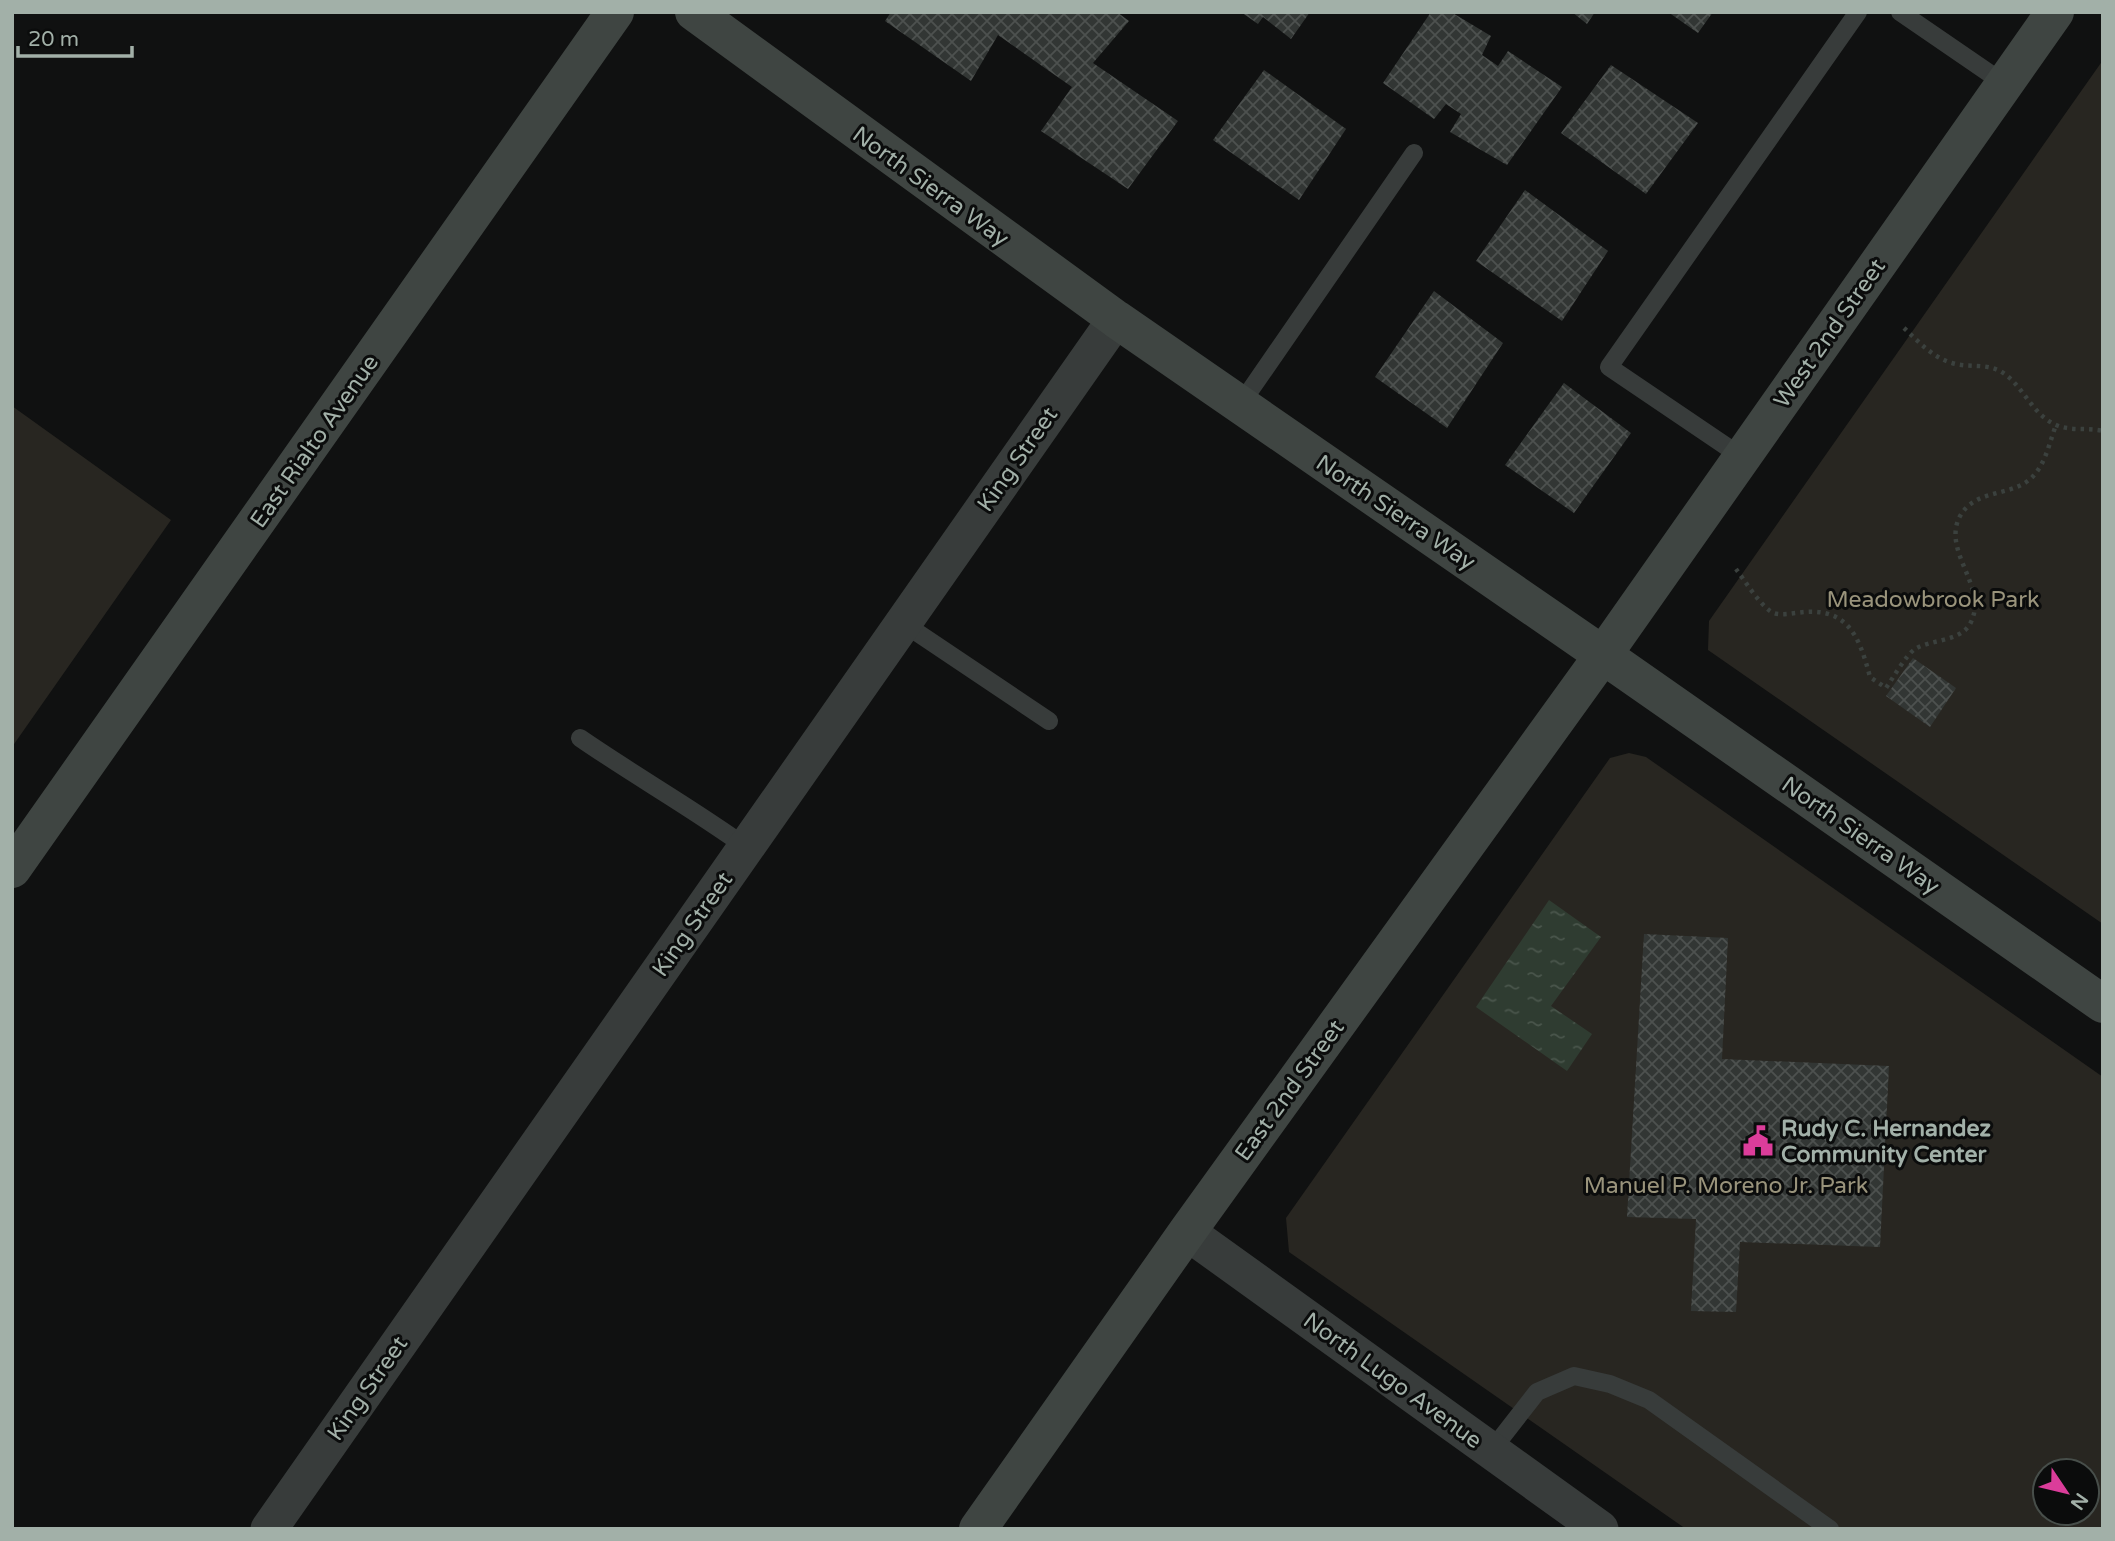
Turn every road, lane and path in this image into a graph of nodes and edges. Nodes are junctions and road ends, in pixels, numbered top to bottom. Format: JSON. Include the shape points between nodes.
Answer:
{"nodes":[{"id":1,"x":615,"y":12,"type":"edge"},
{"id":2,"x":694,"y":12,"type":"edge"},
{"id":3,"x":1858,"y":12,"type":"edge"},
{"id":4,"x":1900,"y":12,"type":"edge"},
{"id":5,"x":2055,"y":12,"type":"edge"},
{"id":6,"x":2005,"y":84,"type":"junction"},
{"id":7,"x":1414,"y":153,"type":"dead end"},
{"id":8,"x":1116,"y":319,"type":"junction"},
{"id":9,"x":1904,"y":328,"type":"dead end"},
{"id":10,"x":1240,"y":405,"type":"junction"},
{"id":11,"x":2056,"y":425,"type":"junction"},
{"id":12,"x":2103,"y":431,"type":"edge"},
{"id":13,"x":1742,"y":457,"type":"junction"},
{"id":14,"x":1736,"y":569,"type":"dead end"},
{"id":15,"x":903,"y":623,"type":"junction"},
{"id":16,"x":1603,"y":655,"type":"junction"},
{"id":17,"x":1049,"y":721,"type":"dead end"},
{"id":18,"x":580,"y":738,"type":"dead end"},
{"id":19,"x":746,"y":848,"type":"junction"},
{"id":20,"x":12,"y":869,"type":"edge"},
{"id":21,"x":2103,"y":1004,"type":"edge"},
{"id":22,"x":1187,"y":1231,"type":"junction"},
{"id":23,"x":1491,"y":1451,"type":"junction"},
{"id":24,"x":269,"y":1529,"type":"edge"},
{"id":25,"x":978,"y":1529,"type":"edge"},
{"id":26,"x":1600,"y":1529,"type":"edge"},
{"id":27,"x":1830,"y":1529,"type":"edge"}],
"edges":[{"from":1,"to":20,"type":"street","name":"East Rialto Avenue"},
{"from":2,"to":8,"type":"street","name":"North Sierra Way"},
{"from":3,"to":13,"type":"lane","via":[[1609,367]]},
{"from":4,"to":6,"type":"lane"},
{"from":5,"to":6,"type":"street","name":"West 2nd Street"},
{"from":6,"to":13,"type":"street","name":"West 2nd Street"},
{"from":7,"to":10,"type":"lane"},
{"from":8,"to":10,"type":"street","name":"North Sierra Way"},
{"from":8,"to":15,"type":"street","name":"King Street"},
{"from":9,"to":11,"type":"path","via":[[1933,355],[1954,364],[1989,366],[2004,374]]},
{"from":10,"to":16,"type":"street","name":"North Sierra Way"},
{"from":11,"to":12,"type":"path"},
{"from":11,"to":14,"type":"path","via":[[2034,477],[1973,501],[1959,519],[1955,538],[1975,594],[1972,621],[1964,632],[1913,650],[1886,688],[1870,677],[1861,643],[1835,616],[1814,610],[1782,615],[1770,612]]},
{"from":13,"to":16,"type":"street","name":"West 2nd Street"},
{"from":15,"to":17,"type":"lane"},
{"from":15,"to":19,"type":"street","name":"King Street"},
{"from":16,"to":21,"type":"street","name":"North Sierra Way"},
{"from":16,"to":22,"type":"street","name":"East 2nd Street"},
{"from":18,"to":19,"type":"lane"},
{"from":19,"to":24,"type":"street","name":"King Street"},
{"from":22,"to":23,"type":"street","name":"North Lugo Avenue"},
{"from":22,"to":25,"type":"street","name":"East 2nd Street"},
{"from":23,"to":26,"type":"street","name":"North Lugo Avenue"},
{"from":23,"to":27,"type":"lane","via":[[1537,1392],[1574,1376],[1598,1381],[1649,1400]]}]}
